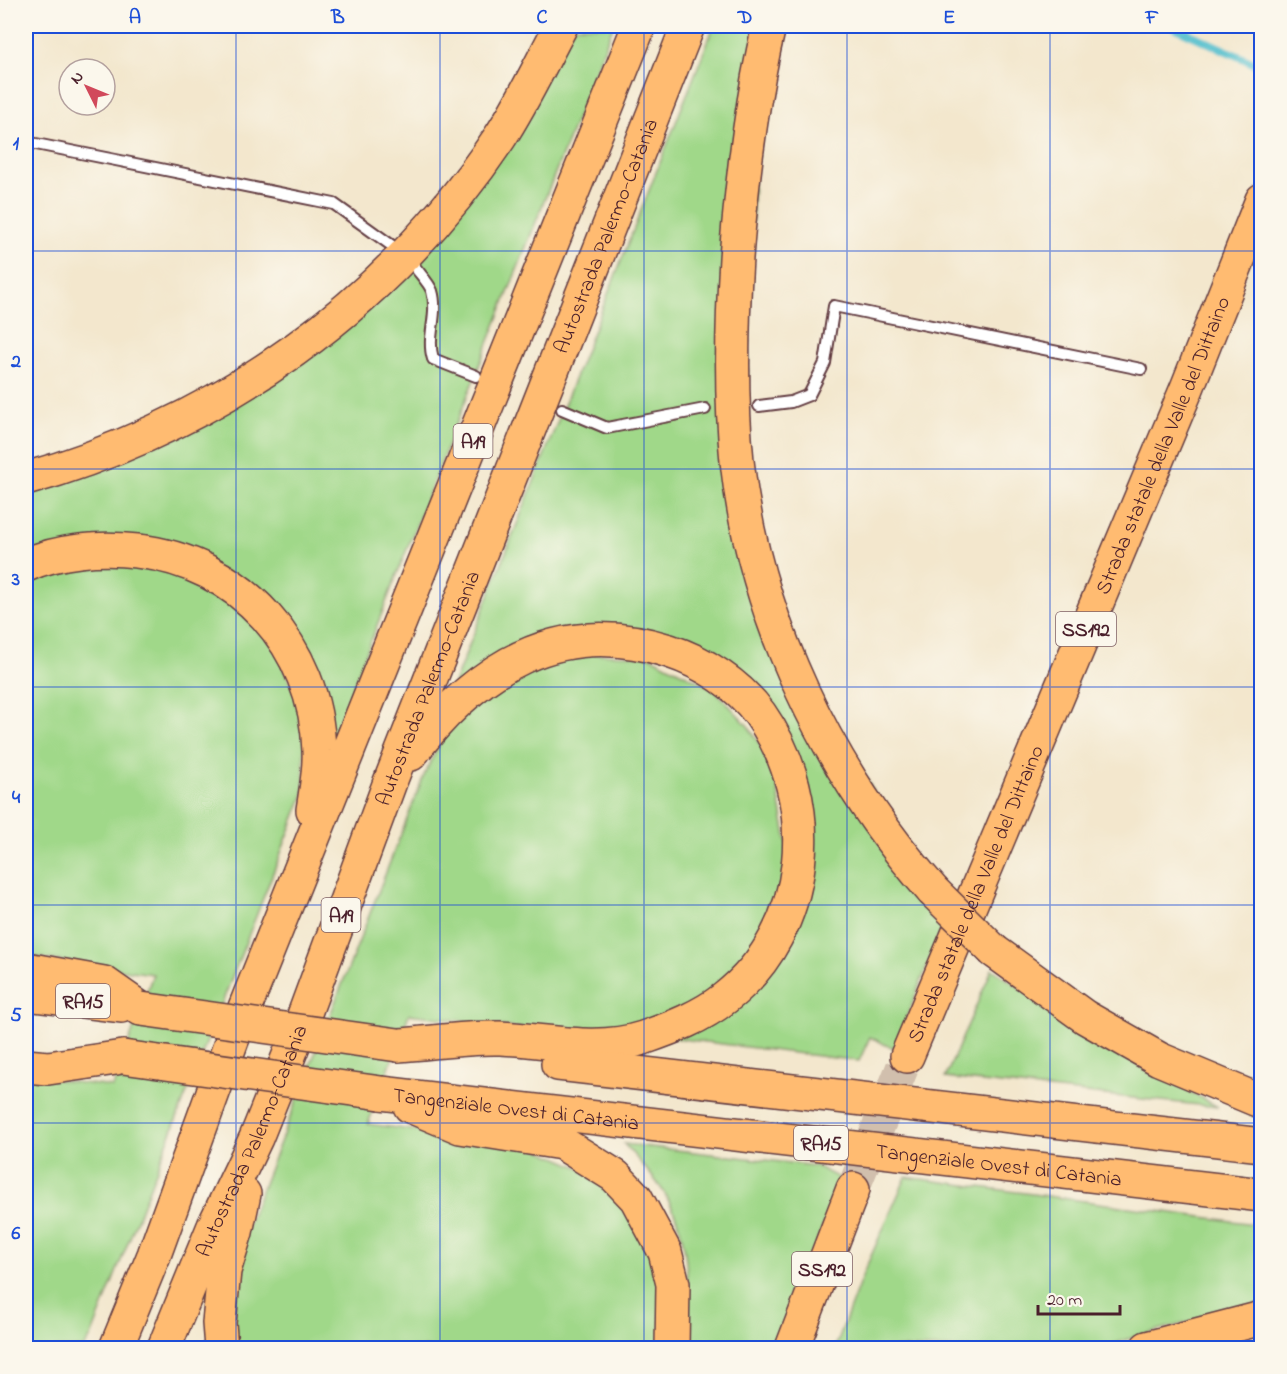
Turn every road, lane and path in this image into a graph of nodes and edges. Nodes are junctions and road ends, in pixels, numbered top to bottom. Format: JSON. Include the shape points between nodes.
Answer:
{"nodes":[{"id":1,"x":561,"y":26,"type":"edge"},
{"id":2,"x":639,"y":26,"type":"edge"},
{"id":3,"x":688,"y":26,"type":"edge"},
{"id":4,"x":769,"y":26,"type":"edge"},
{"id":5,"x":26,"y":142,"type":"edge"},
{"id":6,"x":1262,"y":200,"type":"edge"},
{"id":7,"x":391,"y":244,"type":"dead end"},
{"id":8,"x":415,"y":267,"type":"dead end"},
{"id":9,"x":1141,"y":369,"type":"dead end"},
{"id":10,"x":476,"y":375,"type":"dead end"},
{"id":11,"x":759,"y":406,"type":"dead end"},
{"id":12,"x":562,"y":409,"type":"dead end"},
{"id":13,"x":705,"y":410,"type":"dead end"},
{"id":14,"x":26,"y":478,"type":"edge"},
{"id":15,"x":26,"y":565,"type":"edge"},
{"id":16,"x":390,"y":782,"type":"junction"},
{"id":17,"x":307,"y":856,"type":"junction"},
{"id":18,"x":26,"y":969,"type":"edge"},
{"id":19,"x":26,"y":994,"type":"edge"},
{"id":20,"x":141,"y":1009,"type":"junction"},
{"id":21,"x":26,"y":1045,"type":"edge"},
{"id":22,"x":398,"y":1045,"type":"junction"},
{"id":23,"x":907,"y":1056,"type":"tunnel mouth"},
{"id":24,"x":123,"y":1057,"type":"junction"},
{"id":25,"x":26,"y":1066,"type":"edge"},
{"id":26,"x":381,"y":1093,"type":"junction"},
{"id":27,"x":1262,"y":1102,"type":"edge"},
{"id":28,"x":256,"y":1138,"type":"junction"},
{"id":29,"x":1262,"y":1145,"type":"edge"},
{"id":30,"x":853,"y":1189,"type":"tunnel mouth"},
{"id":31,"x":1262,"y":1195,"type":"edge"},
{"id":32,"x":153,"y":1256,"type":"junction"},
{"id":33,"x":1262,"y":1318,"type":"edge"},
{"id":34,"x":96,"y":1348,"type":"edge"},
{"id":35,"x":116,"y":1348,"type":"edge"},
{"id":36,"x":164,"y":1348,"type":"edge"},
{"id":37,"x":221,"y":1348,"type":"edge"},
{"id":38,"x":672,"y":1348,"type":"edge"},
{"id":39,"x":792,"y":1348,"type":"edge"},
{"id":40,"x":1147,"y":1348,"type":"edge"}],
"edges":[{"from":1,"to":14,"type":"main road","via":[[500,138],[456,197],[344,313],[222,398],[113,450]]},
{"from":2,"to":17,"type":"main road","number":"A19"},
{"from":3,"to":16,"type":"main road","name":"Autostrada Palermo-Catania","number":"A19"},
{"from":4,"to":27,"type":"main road","bridge":true,"via":[[742,179],[732,387],[737,462],[755,555],[773,619],[797,676],[831,748],[892,843],[933,891],[994,951],[1085,1017],[1159,1059]]},
{"from":5,"to":7,"type":"lane","via":[[334,204]]},
{"from":6,"to":23,"type":"main road","name":"Strada statale della Valle del Dittaino","number":"SS192"},
{"from":8,"to":10,"type":"lane","via":[[432,291],[434,315],[429,346],[433,359]]},
{"from":9,"to":11,"type":"lane","via":[[834,306],[825,363],[809,395]]},
{"from":12,"to":13,"type":"lane","via":[[607,428]]},
{"from":15,"to":17,"type":"main road","via":[[79,551],[116,548],[156,553],[210,571],[259,607],[298,663],[314,710],[319,750]]},
{"from":16,"to":22,"type":"main road","via":[[428,732],[495,670],[537,649],[574,641],[616,639],[690,658],[740,692],[759,714],[786,758],[801,835],[794,897],[776,938],[752,972],[726,998],[699,1016],[641,1039],[608,1046],[496,1038]]},
{"from":16,"to":28,"type":"main road","name":"Autostrada Palermo-Catania","number":"A19"},
{"from":17,"to":32,"type":"main road","number":"A19","via":[[232,1040]]},
{"from":18,"to":20,"type":"main road","via":[[104,983]]},
{"from":19,"to":20,"type":"main road","number":"RA15"},
{"from":20,"to":22,"type":"main road","bridge":true},
{"from":21,"to":24,"type":"main road","number":"RA15"},
{"from":22,"to":29,"type":"main road","number":"RA15"},
{"from":24,"to":25,"type":"main road","via":[[48,1068]]},
{"from":24,"to":26,"type":"main road","bridge":true},
{"from":26,"to":31,"type":"main road","name":"Tangenziale Ovest di Catania","number":"RA15"},
{"from":26,"to":38,"type":"main road","via":[[460,1127],[562,1143],[615,1176],[636,1198],[665,1252],[673,1284]]},
{"from":28,"to":36,"type":"main road","name":"Autostrada Palermo-Catania","number":"A19","via":[[214,1226]]},
{"from":28,"to":37,"type":"main road","via":[[224,1271]]},
{"from":30,"to":39,"type":"main road","number":"SS192"},
{"from":32,"to":34,"type":"main road"},
{"from":32,"to":35,"type":"main road","number":"A19"},
{"from":33,"to":40,"type":"main road"}]}
